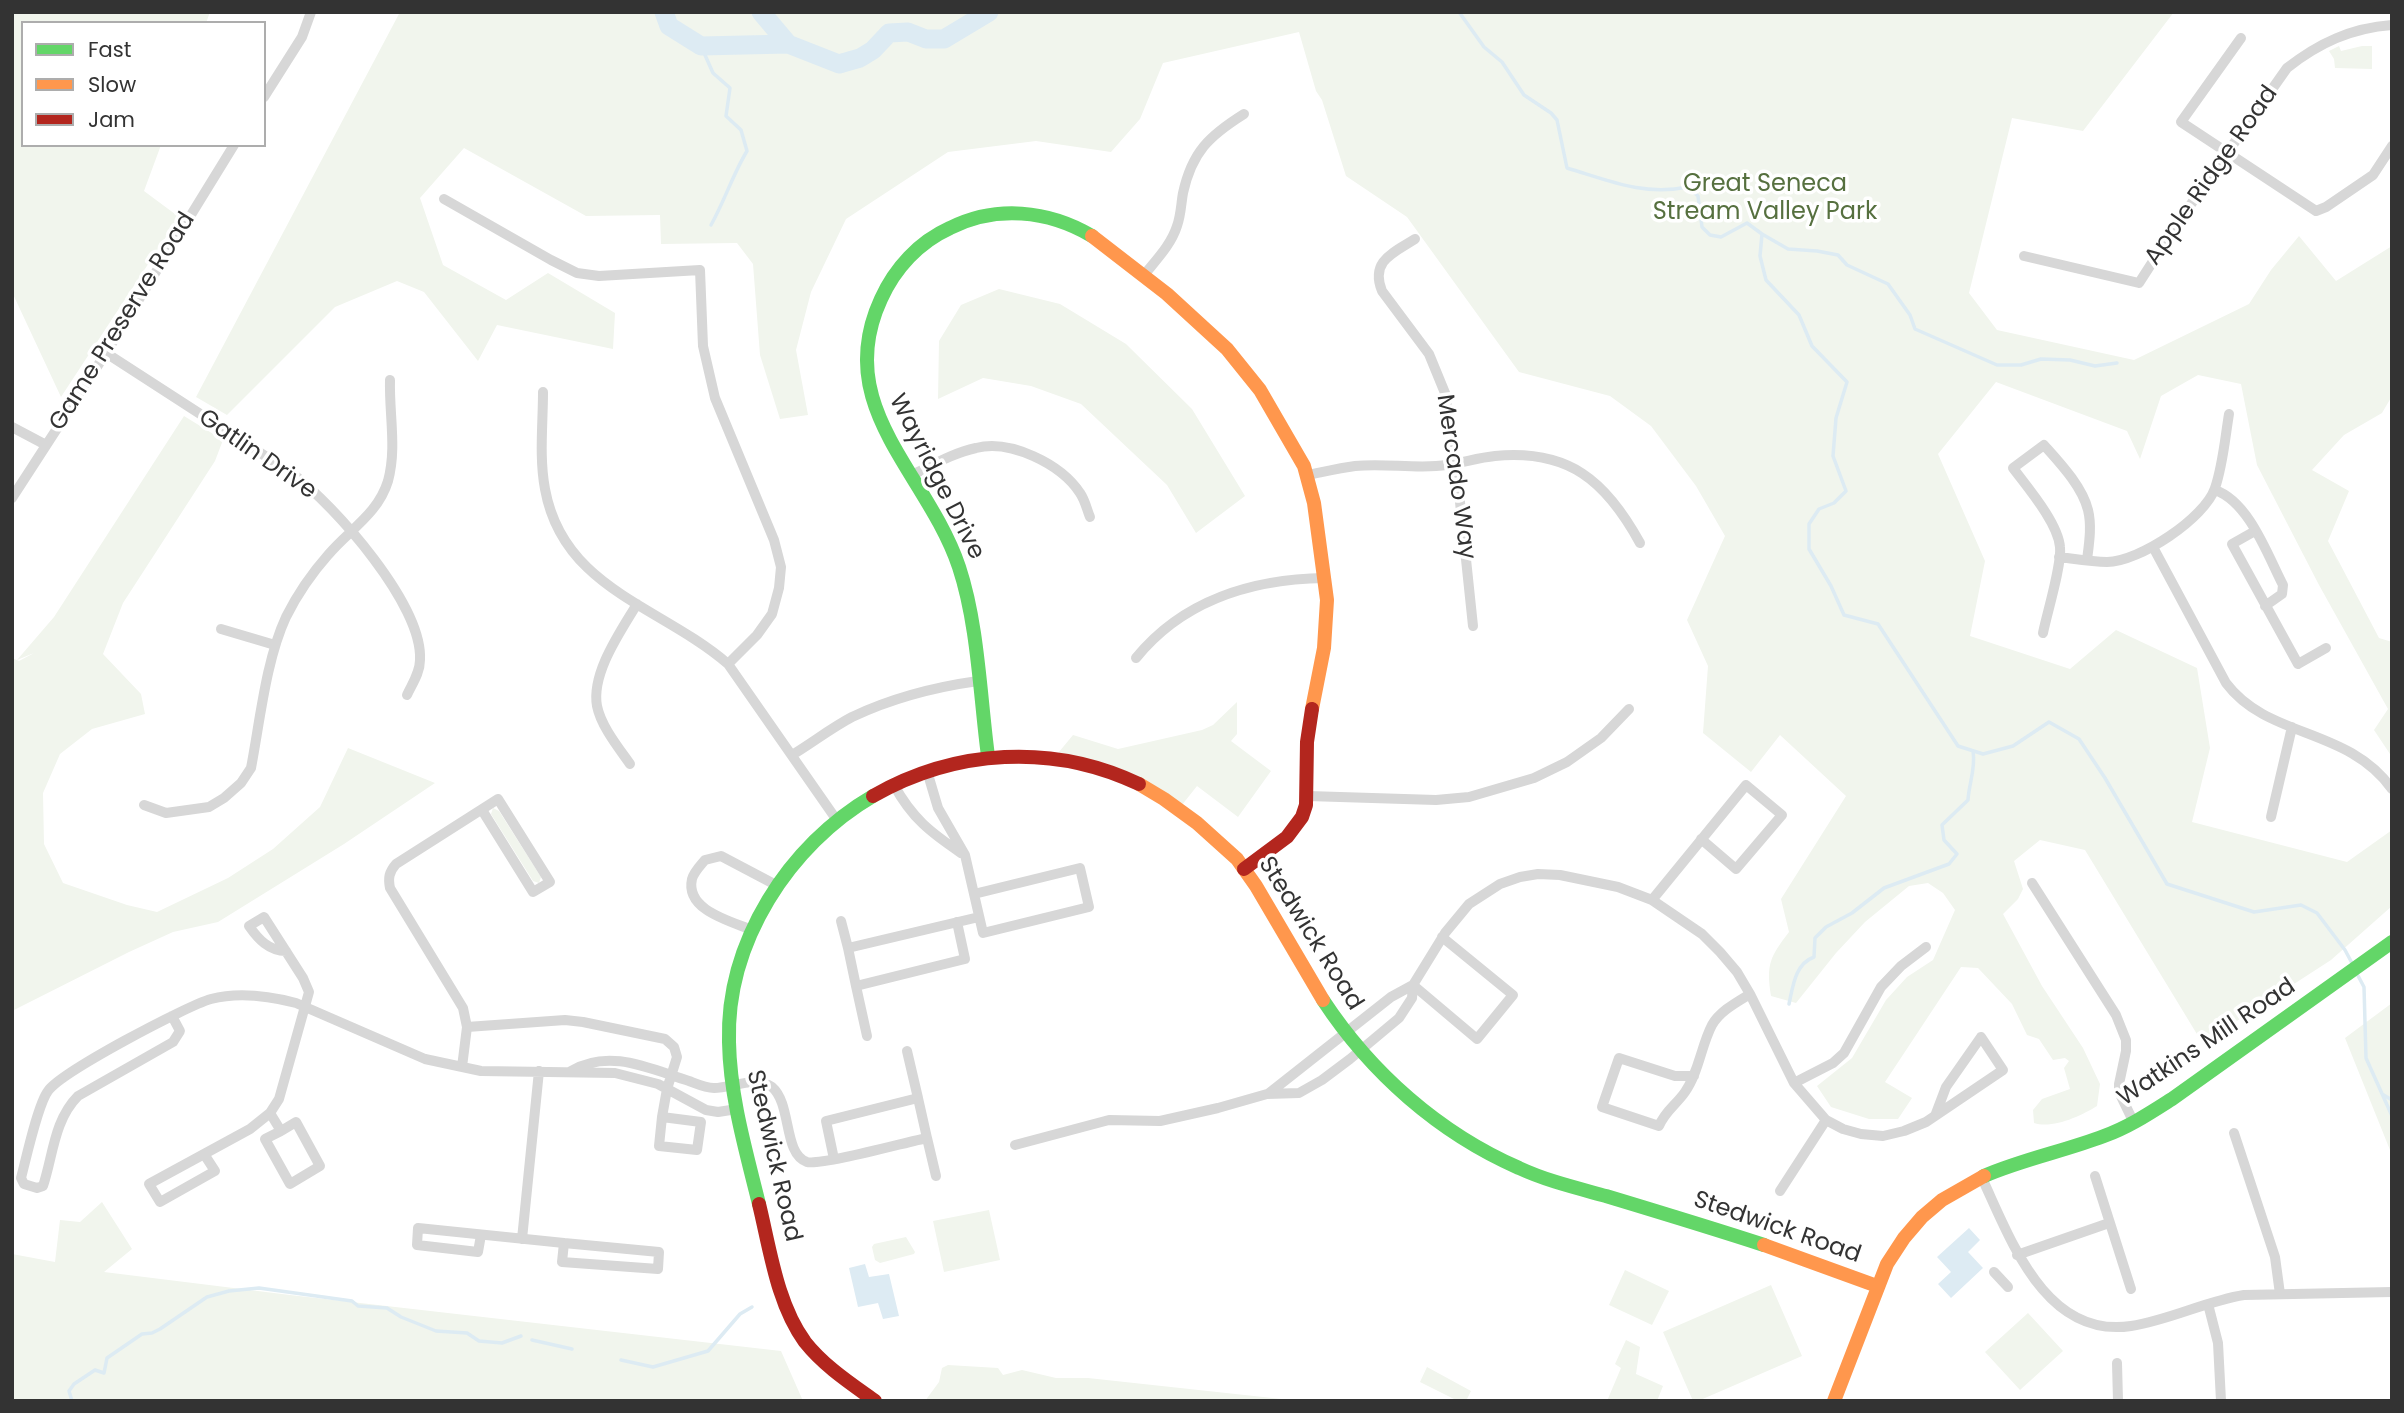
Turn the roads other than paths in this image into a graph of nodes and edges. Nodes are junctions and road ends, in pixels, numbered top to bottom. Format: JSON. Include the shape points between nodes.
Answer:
{"nodes":[{"id":1,"x":311,"y":12,"type":"edge"},
{"id":2,"x":2392,"y":25,"type":"edge"},
{"id":3,"x":2241,"y":38,"type":"dead end"},
{"id":4,"x":266,"y":94,"type":"edge"},
{"id":5,"x":1244,"y":114,"type":"dead end"},
{"id":6,"x":2392,"y":146,"type":"edge"},
{"id":7,"x":233,"y":147,"type":"edge"},
{"id":8,"x":2228,"y":154,"type":"junction"},
{"id":9,"x":444,"y":199,"type":"dead end"},
{"id":10,"x":1415,"y":239,"type":"dead end"},
{"id":11,"x":2024,"y":256,"type":"dead end"},
{"id":12,"x":1144,"y":275,"type":"junction"},
{"id":13,"x":106,"y":353,"type":"junction"},
{"id":14,"x":390,"y":380,"type":"dead end"},
{"id":15,"x":543,"y":392,"type":"dead end"},
{"id":16,"x":2229,"y":414,"type":"dead end"},
{"id":17,"x":12,"y":426,"type":"edge"},
{"id":18,"x":46,"y":445,"type":"junction"},
{"id":19,"x":1456,"y":464,"type":"junction"},
{"id":20,"x":912,"y":475,"type":"junction"},
{"id":21,"x":1308,"y":475,"type":"junction"},
{"id":22,"x":2215,"y":490,"type":"junction"},
{"id":23,"x":12,"y":498,"type":"edge"},
{"id":24,"x":1090,"y":517,"type":"dead end"},
{"id":25,"x":2255,"y":531,"type":"junction"},
{"id":26,"x":352,"y":533,"type":"junction"},
{"id":27,"x":1640,"y":543,"type":"dead end"},
{"id":28,"x":2153,"y":547,"type":"junction"},
{"id":29,"x":2059,"y":557,"type":"junction"},
{"id":30,"x":2087,"y":560,"type":"junction"},
{"id":31,"x":1325,"y":578,"type":"junction"},
{"id":32,"x":637,"y":604,"type":"junction"},
{"id":33,"x":2265,"y":606,"type":"junction"},
{"id":34,"x":1474,"y":626,"type":"dead end"},
{"id":35,"x":221,"y":629,"type":"dead end"},
{"id":36,"x":2043,"y":633,"type":"dead end"},
{"id":37,"x":275,"y":645,"type":"junction"},
{"id":38,"x":2326,"y":648,"type":"dead end"},
{"id":39,"x":1136,"y":658,"type":"dead end"},
{"id":40,"x":728,"y":664,"type":"junction"},
{"id":41,"x":978,"y":681,"type":"junction"},
{"id":42,"x":407,"y":695,"type":"dead end"},
{"id":43,"x":1629,"y":709,"type":"dead end"},
{"id":44,"x":2292,"y":727,"type":"junction"},
{"id":45,"x":792,"y":755,"type":"junction"},
{"id":46,"x":988,"y":757,"type":"junction"},
{"id":47,"x":630,"y":764,"type":"dead end"},
{"id":48,"x":927,"y":771,"type":"junction"},
{"id":49,"x":894,"y":785,"type":"junction"},
{"id":50,"x":2392,"y":789,"type":"edge"},
{"id":51,"x":1308,"y":796,"type":"junction"},
{"id":52,"x":144,"y":805,"type":"dead end"},
{"id":53,"x":482,"y":810,"type":"junction"},
{"id":54,"x":2271,"y":817,"type":"dead end"},
{"id":55,"x":836,"y":819,"type":"junction"},
{"id":56,"x":1701,"y":839,"type":"junction"},
{"id":57,"x":965,"y":855,"type":"junction"},
{"id":58,"x":1244,"y":869,"type":"junction"},
{"id":59,"x":2032,"y":883,"type":"dead end"},
{"id":60,"x":776,"y":885,"type":"junction"},
{"id":61,"x":974,"y":894,"type":"junction"},
{"id":62,"x":1652,"y":900,"type":"junction"},
{"id":63,"x":979,"y":917,"type":"junction"},
{"id":64,"x":841,"y":921,"type":"dead end"},
{"id":65,"x":957,"y":922,"type":"junction"},
{"id":66,"x":752,"y":930,"type":"junction"},
{"id":67,"x":1442,"y":937,"type":"junction"},
{"id":68,"x":2392,"y":943,"type":"edge"},
{"id":69,"x":1926,"y":947,"type":"dead end"},
{"id":70,"x":848,"y":948,"type":"junction"},
{"id":71,"x":286,"y":951,"type":"dead end"},
{"id":72,"x":1413,"y":985,"type":"junction"},
{"id":73,"x":856,"y":986,"type":"junction"},
{"id":74,"x":1750,"y":994,"type":"junction"},
{"id":75,"x":305,"y":1007,"type":"junction"},
{"id":76,"x":172,"y":1016,"type":"junction"},
{"id":77,"x":467,"y":1027,"type":"junction"},
{"id":78,"x":1346,"y":1034,"type":"junction"},
{"id":79,"x":867,"y":1036,"type":"dead end"},
{"id":80,"x":907,"y":1051,"type":"dead end"},
{"id":81,"x":1359,"y":1051,"type":"junction"},
{"id":82,"x":463,"y":1067,"type":"junction"},
{"id":83,"x":539,"y":1071,"type":"junction"},
{"id":84,"x":570,"y":1072,"type":"junction"},
{"id":85,"x":671,"y":1076,"type":"junction"},
{"id":86,"x":1694,"y":1076,"type":"junction"},
{"id":87,"x":1794,"y":1083,"type":"junction"},
{"id":88,"x":731,"y":1086,"type":"junction"},
{"id":89,"x":667,"y":1089,"type":"junction"},
{"id":90,"x":1267,"y":1094,"type":"junction"},
{"id":91,"x":918,"y":1098,"type":"junction"},
{"id":92,"x":737,"y":1109,"type":"junction"},
{"id":93,"x":270,"y":1113,"type":"junction"},
{"id":94,"x":1935,"y":1116,"type":"junction"},
{"id":95,"x":662,"y":1117,"type":"junction"},
{"id":96,"x":1826,"y":1120,"type":"junction"},
{"id":97,"x":2134,"y":1123,"type":"junction"},
{"id":98,"x":281,"y":1131,"type":"junction"},
{"id":99,"x":2234,"y":1133,"type":"dead end"},
{"id":100,"x":927,"y":1138,"type":"junction"},
{"id":101,"x":1015,"y":1144,"type":"dead end"},
{"id":102,"x":205,"y":1154,"type":"junction"},
{"id":103,"x":834,"y":1159,"type":"junction"},
{"id":104,"x":936,"y":1176,"type":"dead end"},
{"id":105,"x":1981,"y":1176,"type":"junction"},
{"id":106,"x":2095,"y":1176,"type":"dead end"},
{"id":107,"x":1780,"y":1191,"type":"dead end"},
{"id":108,"x":2109,"y":1223,"type":"junction"},
{"id":109,"x":481,"y":1235,"type":"junction"},
{"id":110,"x":522,"y":1239,"type":"junction"},
{"id":111,"x":564,"y":1243,"type":"junction"},
{"id":112,"x":2017,"y":1255,"type":"junction"},
{"id":113,"x":1994,"y":1272,"type":"dead end"},
{"id":114,"x":1877,"y":1286,"type":"junction"},
{"id":115,"x":2007,"y":1287,"type":"dead end"},
{"id":116,"x":2131,"y":1289,"type":"dead end"},
{"id":117,"x":2392,"y":1292,"type":"edge"},
{"id":118,"x":2280,"y":1294,"type":"junction"},
{"id":119,"x":2208,"y":1304,"type":"junction"},
{"id":120,"x":2117,"y":1363,"type":"dead end"},
{"id":121,"x":874,"y":1401,"type":"edge"},
{"id":122,"x":1834,"y":1401,"type":"edge"},
{"id":123,"x":2118,"y":1401,"type":"edge"},
{"id":124,"x":2221,"y":1401,"type":"edge"}],
"edges":[{"from":1,"to":4,"type":"street","via":[[302,37]]},
{"from":2,"to":8,"type":"street","name":"Apple Ridge Road","via":[[2344,34],[2287,68]]},
{"from":3,"to":8,"type":"street","via":[[2181,122]]},
{"from":5,"to":12,"type":"street","via":[[1217,131],[1193,159],[1178,224]]},
{"from":6,"to":8,"type":"street","via":[[2373,175],[2316,211]]},
{"from":7,"to":13,"type":"street","name":"Game Preserve Road"},
{"from":8,"to":11,"type":"street","name":"Apple Ridge Road","via":[[2138,283]]},
{"from":9,"to":40,"type":"street","via":[[577,273],[599,276],[700,270],[703,346],[715,398],[781,567],[772,614]]},
{"from":10,"to":19,"type":"street","name":"Mercado Way","via":[[1387,257],[1377,279],[1439,376]]},
{"from":12,"to":20,"type":"street","name":"Wayridge Drive","via":[[1109,247],[1064,222],[1045,217],[985,215],[940,231],[918,247],[881,293],[865,358],[868,393],[884,431]]},
{"from":12,"to":21,"type":"street","name":"Wayridge Drive","via":[[1237,357],[1260,388]]},
{"from":13,"to":18,"type":"street","name":"Game Preserve Road"},
{"from":13,"to":26,"type":"street","name":"Gatlin Drive","via":[[293,474],[313,489]]},
{"from":14,"to":26,"type":"street","via":[[394,447],[388,482],[373,511]]},
{"from":15,"to":32,"type":"street","via":[[542,460],[551,516],[579,561]]},
{"from":16,"to":22,"type":"street"},
{"from":17,"to":18,"type":"street"},
{"from":18,"to":23,"type":"street","name":"Game Preserve Road"},
{"from":19,"to":21,"type":"street","via":[[1354,466]]},
{"from":19,"to":27,"type":"street","via":[[1498,456],[1558,461],[1608,493]]},
{"from":19,"to":34,"type":"street","name":"Mercado Way"},
{"from":20,"to":24,"type":"street","via":[[979,447],[1017,450],[1061,474],[1080,492]]},
{"from":20,"to":41,"type":"street","name":"Wayridge Drive","via":[[945,534],[964,581]]},
{"from":21,"to":31,"type":"street","name":"Wayridge Drive"},
{"from":22,"to":25,"type":"street","via":[[2236,502]]},
{"from":22,"to":28,"type":"street","via":[[2175,533]]},
{"from":25,"to":33,"type":"street","via":[[2283,585],[2282,594]]},
{"from":25,"to":33,"type":"street","via":[[2232,544]]},
{"from":26,"to":37,"type":"street","via":[[329,553],[301,590]]},
{"from":26,"to":42,"type":"street","name":"Gatlin Drive","via":[[388,579],[416,631],[421,658]]},
{"from":28,"to":30,"type":"street","via":[[2109,562]]},
{"from":28,"to":44,"type":"street","via":[[2233,692],[2261,714]]},
{"from":29,"to":30,"type":"street"},
{"from":29,"to":30,"type":"street","via":[[2058,535],[2013,468],[2044,445],[2088,509]]},
{"from":29,"to":36,"type":"street"},
{"from":31,"to":39,"type":"street","via":[[1270,582],[1214,598],[1175,620]]},
{"from":31,"to":51,"type":"street","name":"Wayridge Drive","via":[[1326,634],[1304,752]]},
{"from":32,"to":40,"type":"street"},
{"from":32,"to":47,"type":"street","via":[[605,660],[597,684],[597,706]]},
{"from":33,"to":38,"type":"street","via":[[2298,664]]},
{"from":35,"to":37,"type":"street"},
{"from":37,"to":52,"type":"street","via":[[251,768],[241,783],[209,807],[166,813]]},
{"from":40,"to":45,"type":"street"},
{"from":41,"to":45,"type":"street","via":[[872,708]]},
{"from":41,"to":46,"type":"street","name":"Wayridge Drive"},
{"from":43,"to":51,"type":"street","via":[[1567,762],[1534,778],[1469,797]]},
{"from":44,"to":50,"type":"street","via":[[2350,751]]},
{"from":44,"to":54,"type":"street"},
{"from":45,"to":55,"type":"street"},
{"from":46,"to":48,"type":"street","name":"Stedwick Road"},
{"from":46,"to":58,"type":"street","name":"Stedwick Road","via":[[1092,767],[1143,788],[1209,833]]},
{"from":48,"to":49,"type":"street","name":"Stedwick Road"},
{"from":48,"to":57,"type":"street","via":[[938,808]]},
{"from":49,"to":55,"type":"street","name":"Stedwick Road"},
{"from":49,"to":57,"type":"street","via":[[918,821]]},
{"from":51,"to":58,"type":"street","name":"Wayridge Drive","via":[[1300,824]]},
{"from":53,"to":53,"type":"street","via":[[498,799],[550,882],[533,892]]},
{"from":53,"to":77,"type":"street","via":[[396,864],[388,880],[454,990]]},
{"from":55,"to":60,"type":"street","name":"Stedwick Road"},
{"from":56,"to":56,"type":"street","via":[[1746,785],[1782,815],[1737,869]]},
{"from":56,"to":62,"type":"street"},
{"from":57,"to":61,"type":"street"},
{"from":58,"to":78,"type":"street","name":"Stedwick Road"},
{"from":59,"to":97,"type":"street","via":[[2120,1023],[2126,1051],[2119,1092]]},
{"from":60,"to":66,"type":"street","name":"Stedwick Road"},
{"from":60,"to":66,"type":"street","via":[[721,856],[705,860],[692,876],[694,898],[702,907]]},
{"from":61,"to":63,"type":"street"},
{"from":61,"to":63,"type":"street","via":[[1080,868],[1089,907],[983,933]]},
{"from":62,"to":67,"type":"street","via":[[1618,887],[1560,875],[1520,877],[1469,904]]},
{"from":62,"to":74,"type":"street","via":[[1702,934]]},
{"from":63,"to":65,"type":"street"},
{"from":64,"to":70,"type":"street"},
{"from":65,"to":70,"type":"street"},
{"from":65,"to":73,"type":"street","via":[[965,959]]},
{"from":66,"to":88,"type":"street","name":"Stedwick Road","via":[[731,999]]},
{"from":67,"to":72,"type":"street"},
{"from":67,"to":72,"type":"street","via":[[1513,995],[1477,1039]]},
{"from":68,"to":97,"type":"street","name":"Watkins Mill Road"},
{"from":69,"to":87,"type":"street","via":[[1881,987],[1844,1053]]},
{"from":70,"to":73,"type":"street"},
{"from":71,"to":75,"type":"street","via":[[308,986]]},
{"from":72,"to":78,"type":"street"},
{"from":72,"to":81,"type":"street","via":[[1412,998],[1399,1017]]},
{"from":73,"to":79,"type":"street"},
{"from":74,"to":86,"type":"street","via":[[1713,1023]]},
{"from":74,"to":87,"type":"street"},
{"from":75,"to":76,"type":"street","via":[[279,998],[233,996],[203,1002]]},
{"from":75,"to":82,"type":"street","via":[[425,1059]]},
{"from":75,"to":93,"type":"street","via":[[279,1099]]},
{"from":76,"to":76,"type":"street","via":[[48,1090],[21,1178],[24,1184],[43,1186],[58,1127],[70,1104],[173,1042],[180,1031]]},
{"from":77,"to":82,"type":"street"},
{"from":77,"to":85,"type":"street","via":[[565,1020],[666,1039],[677,1057]]},
{"from":78,"to":81,"type":"street","name":"Stedwick Road"},
{"from":78,"to":90,"type":"street"},
{"from":80,"to":91,"type":"street"},
{"from":81,"to":90,"type":"street","via":[[1299,1093]]},
{"from":81,"to":114,"type":"street","name":"Stedwick Road","via":[[1431,1116],[1507,1163],[1750,1240]]},
{"from":82,"to":83,"type":"street"},
{"from":83,"to":84,"type":"street"},
{"from":83,"to":110,"type":"street"},
{"from":84,"to":85,"type":"street","via":[[587,1063],[612,1060]]},
{"from":84,"to":89,"type":"street","via":[[615,1073]]},
{"from":85,"to":88,"type":"street","via":[[712,1088]]},
{"from":85,"to":89,"type":"street"},
{"from":86,"to":86,"type":"street","via":[[1685,1093],[1663,1114],[1659,1126],[1602,1107],[1619,1058],[1675,1076]]},
{"from":87,"to":96,"type":"street"},
{"from":88,"to":92,"type":"street","name":"Stedwick Road"},
{"from":88,"to":103,"type":"street","via":[[763,1082],[773,1088],[798,1156],[813,1163]]},
{"from":89,"to":92,"type":"street","via":[[706,1110]]},
{"from":89,"to":95,"type":"street"},
{"from":90,"to":101,"type":"street","via":[[1160,1121],[1109,1120]]},
{"from":91,"to":100,"type":"street"},
{"from":91,"to":103,"type":"street","via":[[826,1121]]},
{"from":92,"to":121,"type":"street","name":"Stedwick Road","via":[[784,1301],[798,1331],[830,1368]]},
{"from":93,"to":98,"type":"street"},
{"from":93,"to":102,"type":"street"},
{"from":94,"to":94,"type":"street","via":[[2003,1070],[1981,1037],[1946,1087]]},
{"from":94,"to":96,"type":"street","via":[[1883,1136],[1861,1134]]},
{"from":95,"to":95,"type":"street","via":[[701,1122],[697,1150],[659,1146]]},
{"from":96,"to":107,"type":"street"},
{"from":97,"to":105,"type":"street","name":"Watkins Mill Road"},
{"from":98,"to":98,"type":"street","via":[[296,1122],[320,1166],[290,1184],[265,1139]]},
{"from":99,"to":118,"type":"street","via":[[2275,1257]]},
{"from":100,"to":103,"type":"street"},
{"from":100,"to":104,"type":"street"},
{"from":102,"to":102,"type":"street","via":[[215,1171],[160,1202],[149,1184]]},
{"from":105,"to":112,"type":"street"},
{"from":105,"to":114,"type":"street","name":"Watkins Mill Road","via":[[1944,1197],[1914,1224]]},
{"from":106,"to":108,"type":"street"},
{"from":108,"to":112,"type":"street"},
{"from":108,"to":116,"type":"street"},
{"from":109,"to":109,"type":"street","via":[[478,1252],[416,1245],[418,1228]]},
{"from":109,"to":110,"type":"street"},
{"from":110,"to":111,"type":"street"},
{"from":111,"to":111,"type":"street","via":[[659,1252],[658,1269],[562,1262]]},
{"from":112,"to":119,"type":"street","via":[[2051,1299],[2094,1323],[2129,1326]]},
{"from":113,"to":115,"type":"street"},
{"from":114,"to":122,"type":"street","name":"Watkins Mill Road"},
{"from":117,"to":118,"type":"street"},
{"from":118,"to":119,"type":"street","via":[[2245,1295]]},
{"from":119,"to":124,"type":"street","via":[[2218,1343]]},
{"from":120,"to":123,"type":"street"}]}
